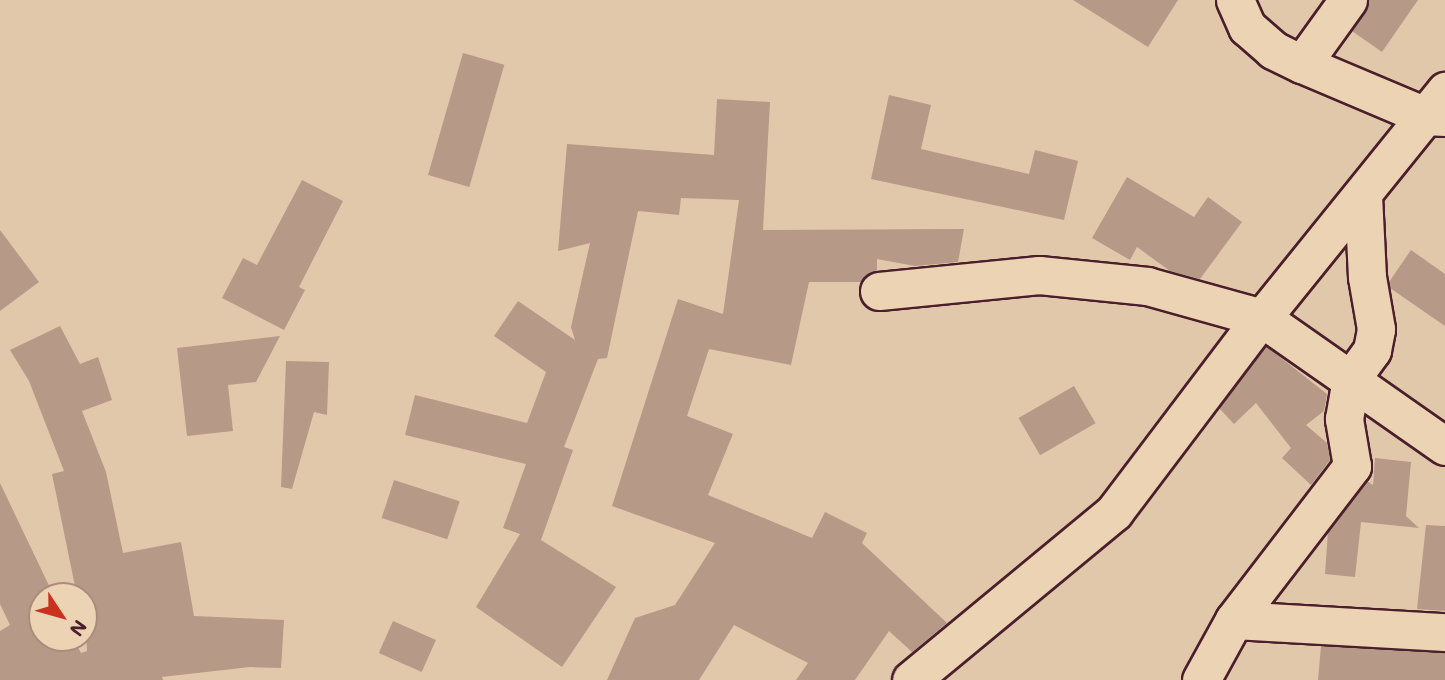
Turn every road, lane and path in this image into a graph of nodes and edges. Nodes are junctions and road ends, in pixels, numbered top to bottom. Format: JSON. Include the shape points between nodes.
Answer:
{"nodes":[{"id":1,"x":1235,"y":0,"type":"edge"},
{"id":2,"x":1348,"y":0,"type":"edge"},
{"id":3,"x":1302,"y":64,"type":"junction"},
{"id":4,"x":1438,"y":108,"type":"edge"},
{"id":5,"x":1363,"y":196,"type":"junction"},
{"id":6,"x":879,"y":290,"type":"dead end"},
{"id":7,"x":1257,"y":323,"type":"junction"},
{"id":8,"x":1351,"y":379,"type":"junction"},
{"id":9,"x":1445,"y":446,"type":"edge"},
{"id":10,"x":1234,"y":620,"type":"junction"},
{"id":11,"x":1445,"y":632,"type":"edge"},
{"id":12,"x":911,"y":680,"type":"edge"},
{"id":13,"x":1201,"y":680,"type":"edge"}],
"edges":[{"from":1,"to":3,"type":"street","via":[[1247,27],[1273,50]]},
{"from":2,"to":3,"type":"street"},
{"from":3,"to":4,"type":"street"},
{"from":4,"to":5,"type":"street"},
{"from":5,"to":7,"type":"street"},
{"from":5,"to":8,"type":"street","via":[[1367,277],[1376,329],[1372,350]]},
{"from":6,"to":7,"type":"street","via":[[1039,275],[1147,286]]},
{"from":7,"to":8,"type":"street"},
{"from":7,"to":12,"type":"street","via":[[1114,512]]},
{"from":8,"to":9,"type":"street"},
{"from":8,"to":10,"type":"street","via":[[1345,419],[1352,466]]},
{"from":10,"to":11,"type":"street"},
{"from":10,"to":13,"type":"street"}]}
